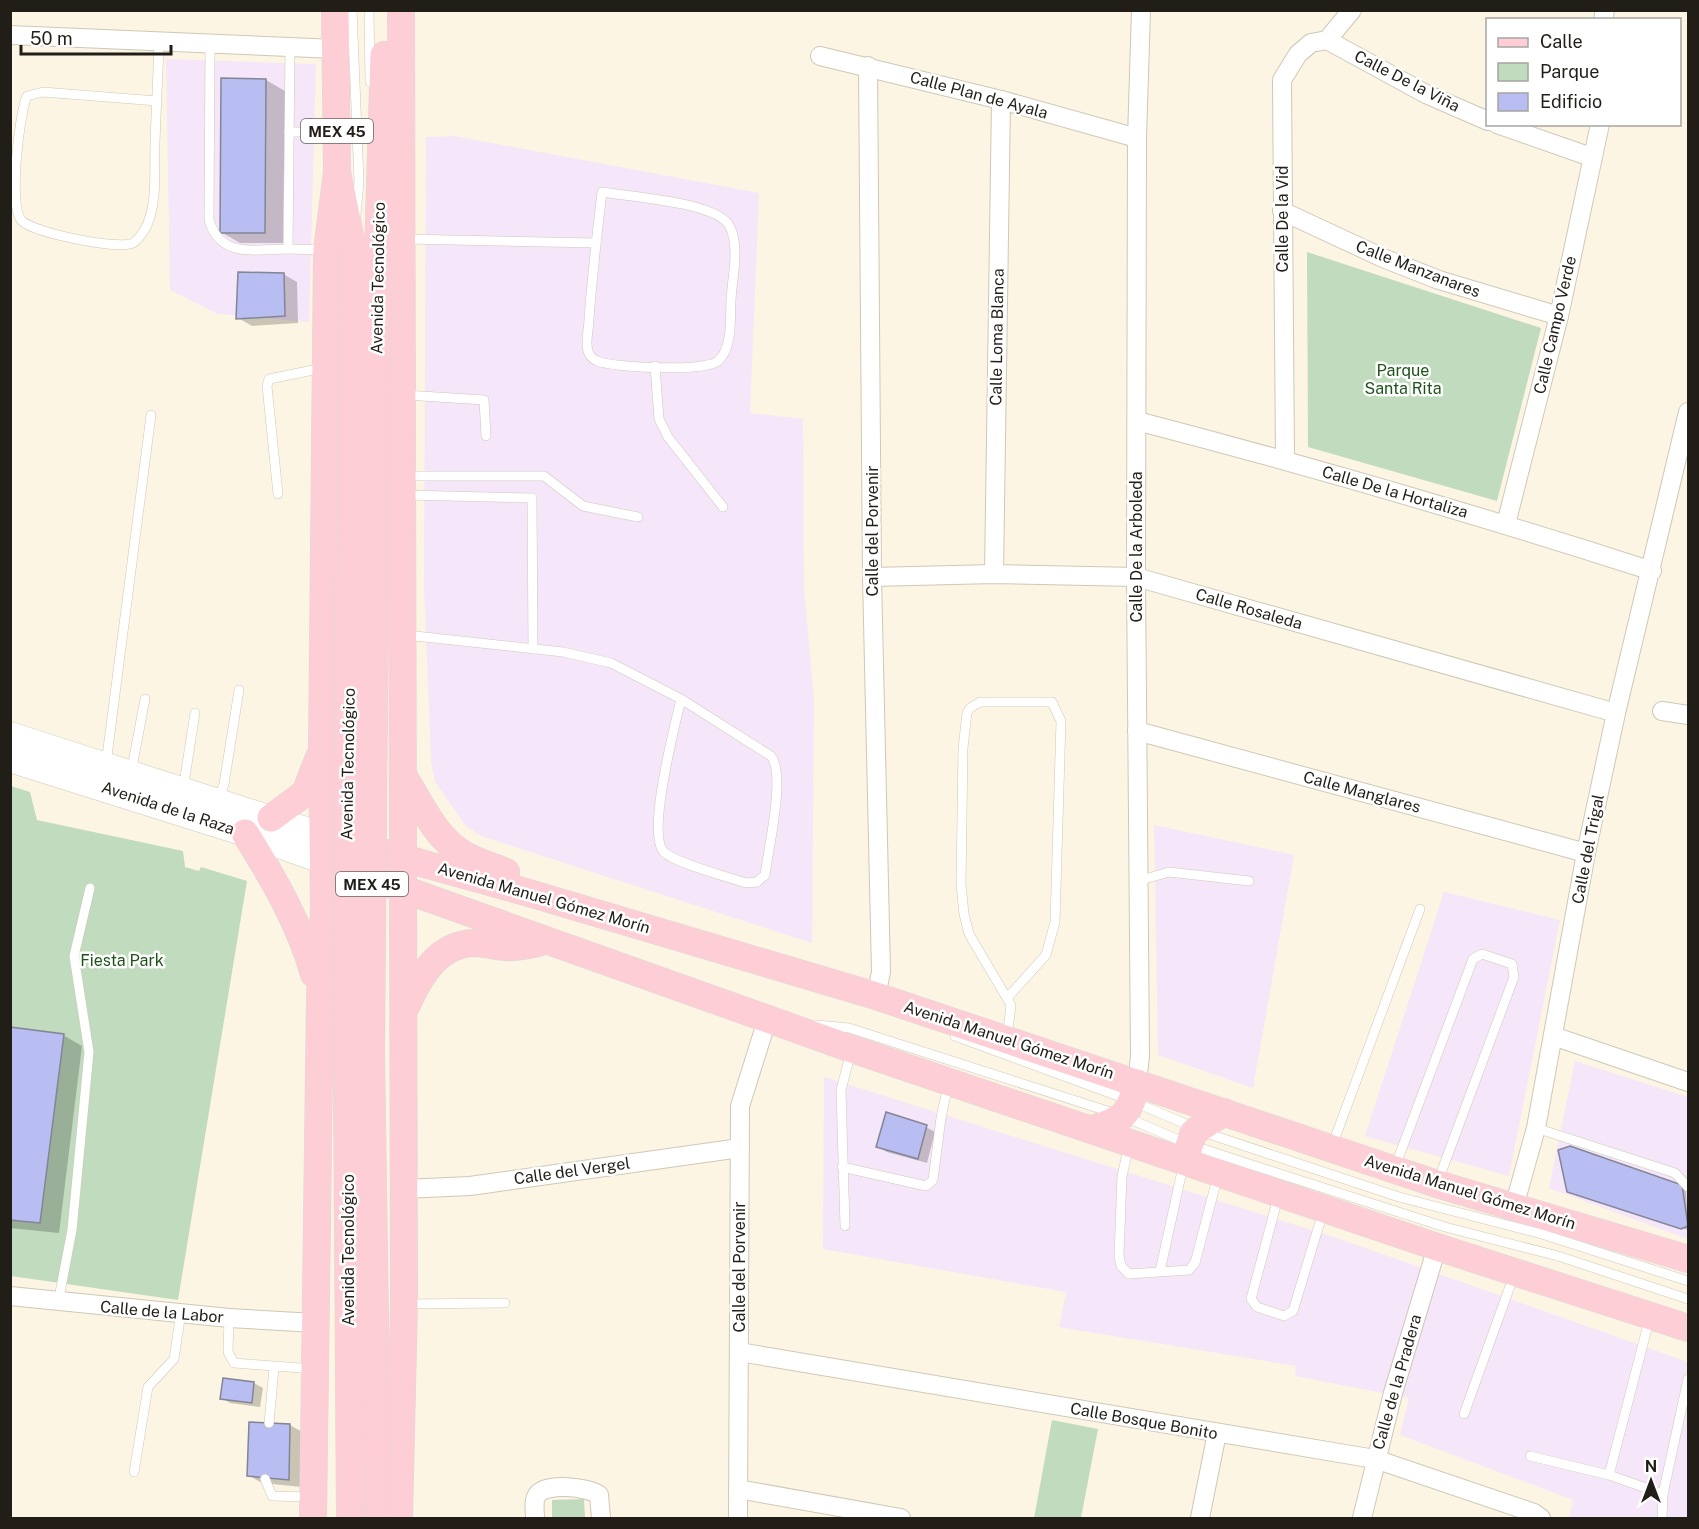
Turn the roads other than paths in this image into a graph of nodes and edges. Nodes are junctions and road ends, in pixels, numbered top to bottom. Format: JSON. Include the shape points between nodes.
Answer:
{"nodes":[{"id":1,"x":335,"y":10,"type":"edge"},
{"id":2,"x":352,"y":10,"type":"edge"},
{"id":3,"x":369,"y":10,"type":"edge"},
{"id":4,"x":385,"y":10,"type":"edge"},
{"id":5,"x":402,"y":10,"type":"edge"},
{"id":6,"x":1141,"y":10,"type":"edge"},
{"id":7,"x":1352,"y":10,"type":"edge"},
{"id":8,"x":10,"y":35,"type":"edge"},
{"id":9,"x":1327,"y":39,"type":"junction"},
{"id":10,"x":159,"y":44,"type":"junction"},
{"id":11,"x":210,"y":45,"type":"junction"},
{"id":12,"x":290,"y":48,"type":"junction"},
{"id":13,"x":336,"y":49,"type":"junction"},
{"id":14,"x":820,"y":56,"type":"dead end"},
{"id":15,"x":868,"y":66,"type":"junction"},
{"id":16,"x":370,"y":93,"type":"dead end"},
{"id":17,"x":1001,"y":100,"type":"junction"},
{"id":18,"x":157,"y":101,"type":"junction"},
{"id":19,"x":1486,"y":120,"type":"edge"},
{"id":20,"x":1503,"y":126,"type":"edge"},
{"id":21,"x":1599,"y":126,"type":"edge"},
{"id":22,"x":371,"y":128,"type":"dead end"},
{"id":23,"x":289,"y":132,"type":"junction"},
{"id":24,"x":337,"y":132,"type":"junction"},
{"id":25,"x":1137,"y":138,"type":"junction"},
{"id":26,"x":1591,"y":157,"type":"junction"},
{"id":27,"x":1282,"y":211,"type":"junction"},
{"id":28,"x":403,"y":239,"type":"junction"},
{"id":29,"x":596,"y":243,"type":"junction"},
{"id":30,"x":288,"y":249,"type":"junction"},
{"id":31,"x":353,"y":249,"type":"junction"},
{"id":32,"x":1559,"y":316,"type":"junction"},
{"id":33,"x":655,"y":366,"type":"junction"},
{"id":34,"x":326,"y":368,"type":"junction"},
{"id":35,"x":402,"y":394,"type":"junction"},
{"id":36,"x":1689,"y":412,"type":"edge"},
{"id":37,"x":152,"y":415,"type":"dead end"},
{"id":38,"x":1137,"y":420,"type":"junction"},
{"id":39,"x":486,"y":436,"type":"dead end"},
{"id":40,"x":1286,"y":460,"type":"junction"},
{"id":41,"x":402,"y":486,"type":"junction"},
{"id":42,"x":278,"y":494,"type":"dead end"},
{"id":43,"x":723,"y":507,"type":"dead end"},
{"id":44,"x":638,"y":516,"type":"dead end"},
{"id":45,"x":1506,"y":524,"type":"junction"},
{"id":46,"x":1652,"y":571,"type":"junction"},
{"id":47,"x":994,"y":574,"type":"junction"},
{"id":48,"x":872,"y":577,"type":"junction"},
{"id":49,"x":1136,"y":578,"type":"junction"},
{"id":50,"x":404,"y":635,"type":"junction"},
{"id":51,"x":533,"y":649,"type":"junction"},
{"id":52,"x":239,"y":690,"type":"dead end"},
{"id":53,"x":146,"y":699,"type":"dead end"},
{"id":54,"x":681,"y":699,"type":"junction"},
{"id":55,"x":1662,"y":711,"type":"dead end"},
{"id":56,"x":195,"y":713,"type":"dead end"},
{"id":57,"x":1616,"y":713,"type":"junction"},
{"id":58,"x":1689,"y":715,"type":"edge"},
{"id":59,"x":1137,"y":731,"type":"junction"},
{"id":60,"x":10,"y":735,"type":"edge"},
{"id":61,"x":322,"y":748,"type":"junction"},
{"id":62,"x":10,"y":759,"type":"edge"},
{"id":63,"x":131,"y":773,"type":"junction"},
{"id":64,"x":402,"y":775,"type":"junction"},
{"id":65,"x":102,"y":776,"type":"junction"},
{"id":66,"x":183,"y":790,"type":"junction"},
{"id":67,"x":218,"y":802,"type":"junction"},
{"id":68,"x":403,"y":814,"type":"junction"},
{"id":69,"x":271,"y":818,"type":"junction"},
{"id":70,"x":245,"y":833,"type":"junction"},
{"id":71,"x":324,"y":836,"type":"junction"},
{"id":72,"x":1586,"y":853,"type":"junction"},
{"id":73,"x":403,"y":859,"type":"junction"},
{"id":74,"x":1138,"y":881,"type":"junction"},
{"id":75,"x":1249,"y":881,"type":"dead end"},
{"id":76,"x":90,"y":888,"type":"dead end"},
{"id":77,"x":530,"y":892,"type":"junction"},
{"id":78,"x":403,"y":904,"type":"junction"},
{"id":79,"x":324,"y":908,"type":"junction"},
{"id":80,"x":1420,"y":909,"type":"dead end"},
{"id":81,"x":547,"y":942,"type":"junction"},
{"id":82,"x":876,"y":996,"type":"junction"},
{"id":83,"x":1008,"y":996,"type":"junction"},
{"id":84,"x":320,"y":997,"type":"junction"},
{"id":85,"x":404,"y":1012,"type":"junction"},
{"id":86,"x":767,"y":1020,"type":"junction"},
{"id":87,"x":1553,"y":1036,"type":"junction"},
{"id":88,"x":1007,"y":1039,"type":"junction"},
{"id":89,"x":852,"y":1049,"type":"junction"},
{"id":90,"x":949,"y":1082,"type":"junction"},
{"id":91,"x":1689,"y":1082,"type":"edge"},
{"id":92,"x":1131,"y":1100,"type":"junction"},
{"id":93,"x":1224,"y":1112,"type":"junction"},
{"id":94,"x":1536,"y":1128,"type":"junction"},
{"id":95,"x":1092,"y":1129,"type":"junction"},
{"id":96,"x":1130,"y":1143,"type":"junction"},
{"id":97,"x":1190,"y":1144,"type":"junction"},
{"id":98,"x":740,"y":1148,"type":"junction"},
{"id":99,"x":1331,"y":1149,"type":"junction"},
{"id":100,"x":842,"y":1167,"type":"junction"},
{"id":101,"x":1394,"y":1170,"type":"junction"},
{"id":102,"x":1219,"y":1172,"type":"junction"},
{"id":103,"x":1437,"y":1184,"type":"junction"},
{"id":104,"x":1689,"y":1187,"type":"edge"},
{"id":105,"x":404,"y":1188,"type":"junction"},
{"id":106,"x":1279,"y":1192,"type":"junction"},
{"id":107,"x":1514,"y":1207,"type":"junction"},
{"id":108,"x":1324,"y":1208,"type":"junction"},
{"id":109,"x":845,"y":1226,"type":"dead end"},
{"id":110,"x":1437,"y":1247,"type":"junction"},
{"id":111,"x":1689,"y":1259,"type":"edge"},
{"id":112,"x":1160,"y":1271,"type":"junction"},
{"id":113,"x":1515,"y":1272,"type":"junction"},
{"id":114,"x":1689,"y":1281,"type":"edge"},
{"id":115,"x":10,"y":1296,"type":"edge"},
{"id":116,"x":1689,"y":1299,"type":"edge"},
{"id":117,"x":57,"y":1303,"type":"junction"},
{"id":118,"x":505,"y":1303,"type":"dead end"},
{"id":119,"x":404,"y":1304,"type":"junction"},
{"id":120,"x":181,"y":1312,"type":"junction"},
{"id":121,"x":1650,"y":1316,"type":"junction"},
{"id":122,"x":229,"y":1318,"type":"junction"},
{"id":123,"x":315,"y":1323,"type":"junction"},
{"id":124,"x":1686,"y":1326,"type":"edge"},
{"id":125,"x":739,"y":1352,"type":"junction"},
{"id":126,"x":274,"y":1368,"type":"junction"},
{"id":127,"x":315,"y":1369,"type":"junction"},
{"id":128,"x":1689,"y":1379,"type":"edge"},
{"id":129,"x":1464,"y":1414,"type":"dead end"},
{"id":130,"x":269,"y":1423,"type":"dead end"},
{"id":131,"x":1217,"y":1433,"type":"junction"},
{"id":132,"x":1530,"y":1456,"type":"dead end"},
{"id":133,"x":1375,"y":1459,"type":"junction"},
{"id":134,"x":134,"y":1472,"type":"dead end"},
{"id":135,"x":1609,"y":1475,"type":"junction"},
{"id":136,"x":266,"y":1479,"type":"dead end"},
{"id":137,"x":738,"y":1489,"type":"junction"},
{"id":138,"x":1663,"y":1494,"type":"junction"},
{"id":139,"x":313,"y":1508,"type":"edge"},
{"id":140,"x":350,"y":1518,"type":"edge"},
{"id":141,"x":378,"y":1518,"type":"edge"},
{"id":142,"x":399,"y":1518,"type":"edge"},
{"id":143,"x":535,"y":1518,"type":"edge"},
{"id":144,"x":601,"y":1518,"type":"edge"},
{"id":145,"x":738,"y":1518,"type":"edge"},
{"id":146,"x":901,"y":1518,"type":"edge"},
{"id":147,"x":1200,"y":1518,"type":"edge"},
{"id":148,"x":1362,"y":1518,"type":"edge"},
{"id":149,"x":1541,"y":1518,"type":"edge"},
{"id":150,"x":1662,"y":1518,"type":"edge"}],
"edges":[{"from":1,"to":13,"type":"main road","name":"Avenida Tecnológico","number":"MEX 45"},
{"from":2,"to":31,"type":"lane","via":[[359,181]]},
{"from":3,"to":16,"type":"lane"},
{"from":4,"to":31,"type":"main road","name":"Avenida Tecnológico","number":"MEX 45"},
{"from":5,"to":28,"type":"main road"},
{"from":6,"to":25,"type":"street","name":"Calle De la Arboleda"},
{"from":7,"to":9,"type":"street","name":"Calle De la Vid"},
{"from":8,"to":10,"type":"street"},
{"from":9,"to":19,"type":"street","name":"Calle De la Viña","via":[[1426,94]]},
{"from":9,"to":27,"type":"street","name":"Calle De la Vid","via":[[1298,54],[1282,80]]},
{"from":10,"to":11,"type":"street"},
{"from":10,"to":18,"type":"lane"},
{"from":11,"to":12,"type":"street"},
{"from":11,"to":30,"type":"lane","via":[[208,197],[212,230],[217,239],[232,248]]},
{"from":12,"to":13,"type":"street"},
{"from":12,"to":23,"type":"lane"},
{"from":13,"to":24,"type":"main road","name":"Avenida Tecnológico","number":"MEX 45"},
{"from":14,"to":15,"type":"street","name":"Calle Plan de Ayala"},
{"from":15,"to":17,"type":"street","name":"Calle Plan de Ayala"},
{"from":15,"to":48,"type":"street","name":"Calle del Porvenir"},
{"from":17,"to":25,"type":"street","name":"Calle Plan de Ayala"},
{"from":17,"to":47,"type":"street","name":"Calle Loma Blanca"},
{"from":18,"to":18,"type":"lane","via":[[152,208],[146,227],[133,242],[120,245],[42,231],[22,222],[15,197],[27,96],[43,92]]},
{"from":20,"to":26,"type":"street"},
{"from":21,"to":26,"type":"street","name":"Calle Campo Verde"},
{"from":22,"to":31,"type":"lane"},
{"from":23,"to":24,"type":"lane"},
{"from":23,"to":30,"type":"lane"},
{"from":24,"to":31,"type":"main road","name":"Avenida Tecnológico","number":"MEX 45","via":[[337,172]]},
{"from":25,"to":38,"type":"street","name":"Calle De la Arboleda"},
{"from":26,"to":32,"type":"street","name":"Calle Campo Verde"},
{"from":27,"to":32,"type":"street","name":"Calle Manzanares","via":[[1392,262]]},
{"from":27,"to":40,"type":"street","name":"Calle De la Vid"},
{"from":28,"to":29,"type":"lane"},
{"from":28,"to":35,"type":"main road"},
{"from":29,"to":33,"type":"lane","via":[[588,352],[596,361]]},
{"from":29,"to":33,"type":"lane","via":[[602,192],[709,211],[729,224],[734,260],[725,352],[711,365]]},
{"from":30,"to":31,"type":"lane"},
{"from":31,"to":34,"type":"main road"},
{"from":31,"to":140,"type":"main road","name":"Avenida Tecnológico","number":"MEX 45","bridge":true,"via":[[346,947]]},
{"from":31,"to":141,"type":"main road","name":"Avenida Tecnológico","number":"MEX 45","bridge":true},
{"from":32,"to":45,"type":"street","name":"Calle Campo Verde"},
{"from":33,"to":43,"type":"lane","via":[[659,419],[668,437]]},
{"from":34,"to":42,"type":"lane","via":[[269,379]]},
{"from":34,"to":61,"type":"main road"},
{"from":35,"to":39,"type":"lane","via":[[484,400]]},
{"from":35,"to":41,"type":"main road"},
{"from":36,"to":46,"type":"street","name":"Calle del Trigal"},
{"from":37,"to":65,"type":"lane"},
{"from":38,"to":40,"type":"street","name":"Calle De la Hortaliza"},
{"from":38,"to":49,"type":"street","name":"Calle De la Arboleda"},
{"from":40,"to":45,"type":"street","name":"Calle De la Hortaliza"},
{"from":41,"to":44,"type":"lane","via":[[544,476],[583,506]]},
{"from":41,"to":50,"type":"main road"},
{"from":41,"to":51,"type":"lane","via":[[532,498]]},
{"from":45,"to":46,"type":"street","name":"Calle De la Hortaliza"},
{"from":46,"to":57,"type":"street","name":"Calle del Trigal"},
{"from":47,"to":48,"type":"street","name":"Calle Rosaleda"},
{"from":47,"to":49,"type":"street","name":"Calle Rosaleda"},
{"from":48,"to":82,"type":"street","name":"Calle del Porvenir","via":[[881,972]]},
{"from":49,"to":57,"type":"street","name":"Calle Rosaleda"},
{"from":49,"to":59,"type":"street","name":"Calle De la Arboleda"},
{"from":50,"to":51,"type":"lane"},
{"from":50,"to":64,"type":"main road"},
{"from":51,"to":54,"type":"lane","via":[[611,663]]},
{"from":52,"to":67,"type":"lane"},
{"from":53,"to":63,"type":"lane"},
{"from":54,"to":54,"type":"lane","via":[[776,762],[777,787],[765,875],[757,882],[746,883],[669,856],[660,846],[657,837],[662,790]]},
{"from":55,"to":58,"type":"street"},
{"from":56,"to":66,"type":"lane"},
{"from":57,"to":72,"type":"street","name":"Calle del Trigal"},
{"from":59,"to":72,"type":"street","name":"Calle Manglares"},
{"from":59,"to":74,"type":"street","name":"Calle De la Arboleda"},
{"from":60,"to":65,"type":"main road","name":"Avenida de la Raza"},
{"from":61,"to":69,"type":"main road","via":[[304,793]]},
{"from":61,"to":71,"type":"main road"},
{"from":62,"to":65,"type":"main road","name":"Avenida de la Raza"},
{"from":63,"to":65,"type":"main road","name":"Avenida de la Raza"},
{"from":63,"to":66,"type":"main road","name":"Avenida de la Raza"},
{"from":64,"to":68,"type":"main road"},
{"from":64,"to":77,"type":"main road","via":[[441,835],[464,854],[508,873]]},
{"from":65,"to":70,"type":"main road","name":"Avenida de la Raza"},
{"from":66,"to":67,"type":"main road","name":"Avenida de la Raza"},
{"from":67,"to":69,"type":"main road","name":"Avenida de la Raza"},
{"from":68,"to":71,"type":"main road","via":[[371,831],[350,827]]},
{"from":68,"to":73,"type":"main road"},
{"from":69,"to":71,"type":"main road","name":"Avenida de la Raza"},
{"from":70,"to":71,"type":"main road","name":"Avenida de la Raza"},
{"from":70,"to":84,"type":"main road","via":[[280,889],[303,937]]},
{"from":71,"to":73,"type":"main road","name":"Avenida Manuel Gómez Morín"},
{"from":71,"to":78,"type":"main road"},
{"from":71,"to":79,"type":"main road"},
{"from":72,"to":87,"type":"street","name":"Calle del Trigal"},
{"from":73,"to":77,"type":"main road","name":"Avenida Manuel Gómez Morín"},
{"from":73,"to":78,"type":"main road"},
{"from":74,"to":75,"type":"lane","via":[[1169,872]]},
{"from":74,"to":92,"type":"street","name":"Calle De la Arboleda","via":[[1140,1056]]},
{"from":76,"to":117,"type":"lane","via":[[75,956],[89,1052],[72,1230]]},
{"from":77,"to":82,"type":"main road","name":"Avenida Manuel Gómez Morín"},
{"from":78,"to":79,"type":"main road","via":[[367,889],[350,892]]},
{"from":78,"to":81,"type":"main road","name":"Avenida Manuel Gómez Morín"},
{"from":78,"to":85,"type":"main road"},
{"from":79,"to":84,"type":"main road"},
{"from":80,"to":99,"type":"lane"},
{"from":81,"to":85,"type":"main road","via":[[508,948],[473,943],[455,947],[439,956],[419,977]]},
{"from":81,"to":86,"type":"main road","name":"Avenida Manuel Gómez Morín"},
{"from":82,"to":88,"type":"main road","name":"Avenida Manuel Gómez Morín"},
{"from":82,"to":92,"type":"lane","via":[[957,1037]]},
{"from":83,"to":83,"type":"lane","via":[[978,953],[964,914],[965,720],[970,708],[980,702],[1052,702],[1061,721],[1055,922],[1046,955]]},
{"from":83,"to":88,"type":"lane","via":[[1012,1014]]},
{"from":84,"to":123,"type":"main road"},
{"from":85,"to":105,"type":"main road"},
{"from":86,"to":89,"type":"main road","name":"Avenida Manuel Gómez Morín"},
{"from":86,"to":92,"type":"lane","via":[[849,1028]]},
{"from":86,"to":98,"type":"street","name":"Calle del Porvenir","via":[[740,1106]]},
{"from":87,"to":91,"type":"street"},
{"from":87,"to":94,"type":"street","name":"Calle del Trigal"},
{"from":88,"to":92,"type":"main road","name":"Avenida Manuel Gómez Morín"},
{"from":89,"to":90,"type":"main road","name":"Avenida Manuel Gómez Morín"},
{"from":89,"to":100,"type":"lane","via":[[841,1090]]},
{"from":90,"to":95,"type":"main road","name":"Avenida Manuel Gómez Morín"},
{"from":90,"to":100,"type":"lane","via":[[940,1118],[933,1180],[926,1186]]},
{"from":92,"to":93,"type":"main road","name":"Avenida Manuel Gómez Morín"},
{"from":92,"to":95,"type":"main road"},
{"from":92,"to":97,"type":"lane"},
{"from":92,"to":97,"type":"lane"},
{"from":93,"to":97,"type":"main road"},
{"from":93,"to":99,"type":"main road","name":"Avenida Manuel Gómez Morín"},
{"from":94,"to":104,"type":"lane","via":[[1675,1173]]},
{"from":94,"to":107,"type":"street","name":"Calle del Trigal"},
{"from":95,"to":96,"type":"main road","name":"Avenida Manuel Gómez Morín"},
{"from":96,"to":97,"type":"main road","name":"Avenida Manuel Gómez Morín"},
{"from":96,"to":112,"type":"lane","via":[[1122,1176],[1121,1266],[1129,1274]]},
{"from":97,"to":102,"type":"main road","name":"Avenida Manuel Gómez Morín"},
{"from":97,"to":112,"type":"lane"},
{"from":97,"to":114,"type":"lane","via":[[1209,1134],[1399,1197],[1542,1234]]},
{"from":97,"to":116,"type":"lane","via":[[1445,1227],[1558,1256]]},
{"from":98,"to":105,"type":"street","name":"Calle del Vergel","via":[[470,1185]]},
{"from":98,"to":125,"type":"street","name":"Calle del Porvenir"},
{"from":99,"to":101,"type":"main road","name":"Avenida Manuel Gómez Morín"},
{"from":100,"to":109,"type":"lane"},
{"from":101,"to":103,"type":"main road","name":"Avenida Manuel Gómez Morín"},
{"from":101,"to":103,"type":"lane","via":[[1473,959],[1482,954],[1512,964],[1515,974]]},
{"from":102,"to":106,"type":"main road","name":"Avenida Manuel Gómez Morín"},
{"from":102,"to":112,"type":"lane","via":[[1195,1263],[1189,1270]]},
{"from":103,"to":107,"type":"main road","name":"Avenida Manuel Gómez Morín"},
{"from":105,"to":119,"type":"main road"},
{"from":106,"to":108,"type":"main road","name":"Avenida Manuel Gómez Morín"},
{"from":106,"to":108,"type":"lane","via":[[1251,1299],[1257,1307],[1284,1316],[1293,1311]]},
{"from":107,"to":111,"type":"main road","name":"Avenida Manuel Gómez Morín"},
{"from":108,"to":110,"type":"main road","name":"Avenida Manuel Gómez Morín"},
{"from":110,"to":113,"type":"main road","name":"Avenida Manuel Gómez Morín"},
{"from":110,"to":133,"type":"street","name":"Calle de la Pradera"},
{"from":113,"to":121,"type":"main road","name":"Avenida Manuel Gómez Morín"},
{"from":113,"to":129,"type":"lane"},
{"from":115,"to":117,"type":"street","name":"Calle de la Labor"},
{"from":117,"to":120,"type":"street","name":"Calle de la Labor"},
{"from":118,"to":119,"type":"lane"},
{"from":119,"to":142,"type":"main road"},
{"from":120,"to":122,"type":"street","name":"Calle de la Labor"},
{"from":120,"to":134,"type":"lane","via":[[174,1359],[148,1387]]},
{"from":121,"to":124,"type":"main road","name":"Avenida Manuel Gómez Morín"},
{"from":121,"to":135,"type":"lane"},
{"from":122,"to":123,"type":"street","name":"Calle de la Labor"},
{"from":122,"to":126,"type":"lane","via":[[228,1352],[234,1363]]},
{"from":123,"to":127,"type":"main road"},
{"from":125,"to":131,"type":"street","name":"Calle Bosque Bonito"},
{"from":125,"to":137,"type":"street","name":"Calle del Porvenir"},
{"from":126,"to":127,"type":"lane"},
{"from":126,"to":130,"type":"lane"},
{"from":127,"to":139,"type":"main road"},
{"from":128,"to":138,"type":"lane"},
{"from":131,"to":133,"type":"street","name":"Calle Bosque Bonito"},
{"from":131,"to":147,"type":"street"},
{"from":132,"to":135,"type":"lane"},
{"from":133,"to":148,"type":"street","name":"Calle de la Pradera"},
{"from":133,"to":149,"type":"street","name":"Calle Bosque Bonito"},
{"from":135,"to":138,"type":"lane"},
{"from":136,"to":139,"type":"lane","via":[[272,1496]]},
{"from":137,"to":145,"type":"street","name":"Calle del Porvenir"},
{"from":137,"to":146,"type":"street"},
{"from":138,"to":150,"type":"lane"},
{"from":143,"to":144,"type":"street","via":[[535,1500],[540,1491],[585,1487],[599,1495]]}]}
